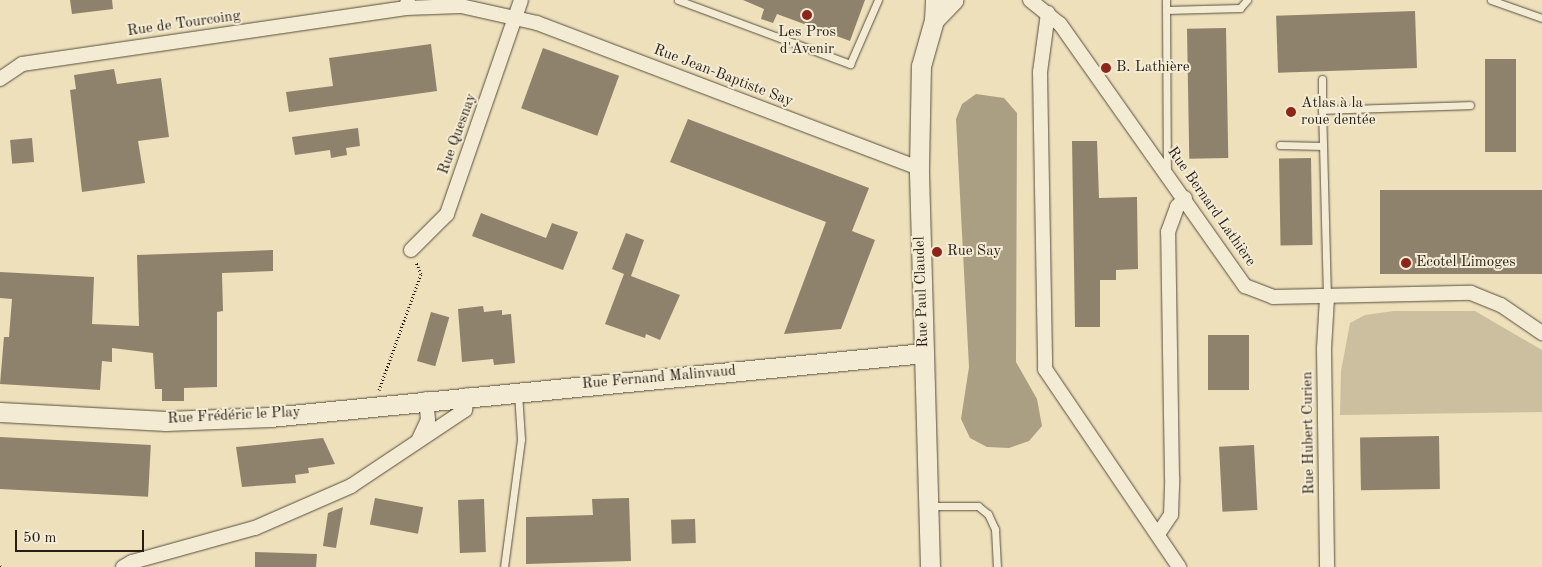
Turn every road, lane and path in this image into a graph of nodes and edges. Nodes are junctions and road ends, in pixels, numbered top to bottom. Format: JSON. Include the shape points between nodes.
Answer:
{"nodes":[{"id":1,"x":520,"y":0,"type":"edge"},
{"id":2,"x":678,"y":0,"type":"edge"},
{"id":3,"x":878,"y":0,"type":"edge"},
{"id":4,"x":935,"y":0,"type":"edge"},
{"id":5,"x":953,"y":0,"type":"edge"},
{"id":6,"x":1166,"y":0,"type":"edge"},
{"id":7,"x":1247,"y":0,"type":"edge"},
{"id":8,"x":1491,"y":0,"type":"edge"},
{"id":9,"x":1034,"y":1,"type":"edge"},
{"id":10,"x":407,"y":4,"type":"edge"},
{"id":11,"x":1166,"y":10,"type":"junction"},
{"id":12,"x":1048,"y":13,"type":"junction"},
{"id":13,"x":515,"y":16,"type":"junction"},
{"id":14,"x":1542,"y":18,"type":"edge"},
{"id":15,"x":934,"y":20,"type":"junction"},
{"id":16,"x":0,"y":79,"type":"edge"},
{"id":17,"x":1322,"y":79,"type":"dead end"},
{"id":18,"x":1470,"y":105,"type":"dead end"},
{"id":19,"x":1322,"y":110,"type":"junction"},
{"id":20,"x":1280,"y":145,"type":"dead end"},
{"id":21,"x":1323,"y":146,"type":"junction"},
{"id":22,"x":919,"y":168,"type":"junction"},
{"id":23,"x":1166,"y":172,"type":"junction"},
{"id":24,"x":1185,"y":198,"type":"junction"},
{"id":25,"x":411,"y":250,"type":"joint"},
{"id":26,"x":1327,"y":298,"type":"junction"},
{"id":27,"x":1542,"y":333,"type":"edge"},
{"id":28,"x":924,"y":353,"type":"junction"},
{"id":29,"x":380,"y":387,"type":"dead end"},
{"id":30,"x":518,"y":390,"type":"junction"},
{"id":31,"x":467,"y":396,"type":"junction"},
{"id":32,"x":426,"y":399,"type":"junction"},
{"id":33,"x":0,"y":412,"type":"edge"},
{"id":34,"x":417,"y":442,"type":"junction"},
{"id":35,"x":928,"y":506,"type":"junction"},
{"id":36,"x":1158,"y":534,"type":"junction"},
{"id":37,"x":123,"y":567,"type":"edge"},
{"id":38,"x":504,"y":567,"type":"edge"},
{"id":39,"x":930,"y":567,"type":"edge"},
{"id":40,"x":997,"y":567,"type":"edge"},
{"id":41,"x":1179,"y":567,"type":"edge"},
{"id":42,"x":1327,"y":567,"type":"edge"}],
"edges":[{"from":1,"to":13,"type":"street"},
{"from":2,"to":3,"type":"lane","via":[[850,64]]},
{"from":4,"to":15,"type":"street","name":"Rue Paul Claudel"},
{"from":5,"to":15,"type":"street","name":"Rue Paul Claudel"},
{"from":6,"to":11,"type":"lane"},
{"from":7,"to":11,"type":"lane","via":[[1240,8]]},
{"from":8,"to":14,"type":"lane"},
{"from":9,"to":12,"type":"street","name":"Rue Bernard Lathière"},
{"from":10,"to":13,"type":"street","name":"Rue de Tourcoing","via":[[461,6]]},
{"from":10,"to":16,"type":"street","name":"Rue de Tourcoing","via":[[22,64]]},
{"from":11,"to":23,"type":"lane"},
{"from":12,"to":23,"type":"street","name":"Rue Bernard Lathière","via":[[1060,24]]},
{"from":12,"to":36,"type":"street","via":[[1040,72],[1045,369]]},
{"from":13,"to":22,"type":"street","name":"Rue Jean-Baptiste Say"},
{"from":13,"to":25,"type":"street","name":"Rue Quesnay","via":[[447,214]]},
{"from":15,"to":22,"type":"street","name":"Rue Paul Claudel","via":[[921,66]]},
{"from":17,"to":19,"type":"lane"},
{"from":18,"to":19,"type":"lane"},
{"from":19,"to":21,"type":"lane"},
{"from":20,"to":21,"type":"lane"},
{"from":21,"to":26,"type":"lane"},
{"from":22,"to":28,"type":"street","name":"Rue Paul Claudel"},
{"from":23,"to":24,"type":"street","name":"Rue Bernard Lathière"},
{"from":24,"to":26,"type":"street","name":"Rue Bernard Lathière","via":[[1245,286],[1273,297]]},
{"from":24,"to":36,"type":"street","via":[[1177,206],[1168,232],[1171,515]]},
{"from":25,"to":29,"type":"path","via":[[422,274]]},
{"from":26,"to":27,"type":"street","name":"Rue Bernard Lathière","via":[[1471,293],[1500,305]]},
{"from":26,"to":42,"type":"street","name":"Rue Hubert Curien","via":[[1324,348]]},
{"from":28,"to":30,"type":"street","name":"Rue Fernand Malinvaud"},
{"from":28,"to":35,"type":"street","name":"Rue Paul Claudel"},
{"from":30,"to":31,"type":"street","name":"Rue Fernand Malinvaud"},
{"from":30,"to":38,"type":"lane","via":[[520,440]]},
{"from":31,"to":32,"type":"street","name":"Rue Frédéric le Play"},
{"from":31,"to":34,"type":"street","via":[[465,410]]},
{"from":32,"to":33,"type":"street","name":"Rue Frédéric le Play","via":[[213,420],[117,420]]},
{"from":32,"to":34,"type":"street","via":[[427,425]]},
{"from":34,"to":37,"type":"street","via":[[352,486],[321,500],[255,528]]},
{"from":35,"to":39,"type":"street","name":"Rue Paul Claudel"},
{"from":35,"to":40,"type":"lane","via":[[978,506],[988,514],[995,529]]},
{"from":36,"to":41,"type":"street"}]}
